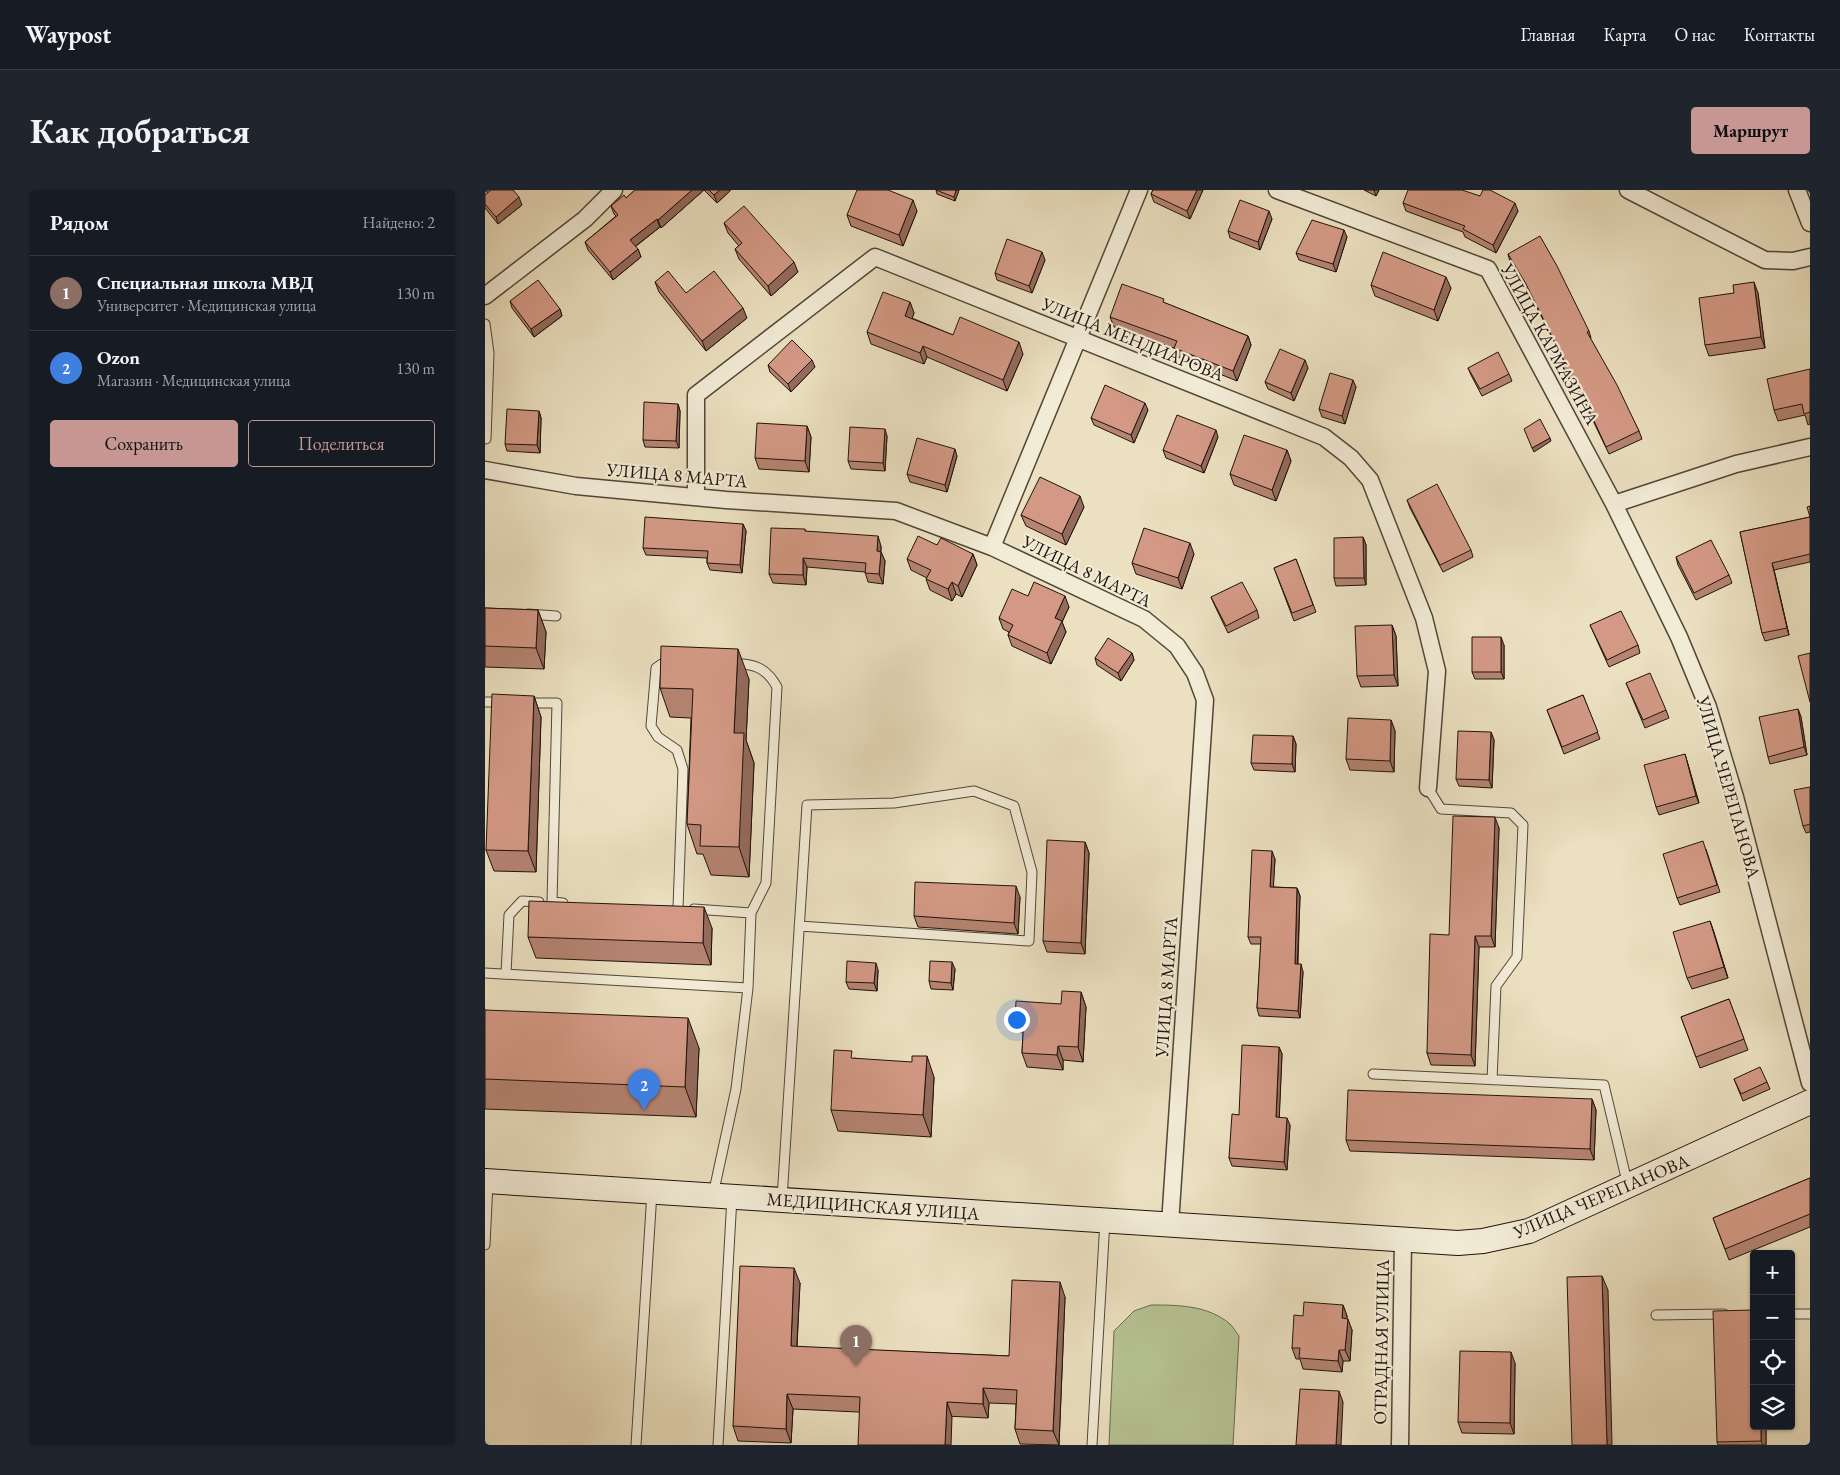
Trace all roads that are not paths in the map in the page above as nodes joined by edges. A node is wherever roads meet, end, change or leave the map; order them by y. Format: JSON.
{"nodes":[{"id":1,"x":615,"y":190,"type":"edge"},
{"id":2,"x":1139,"y":190,"type":"edge"},
{"id":3,"x":1277,"y":190,"type":"edge"},
{"id":4,"x":1628,"y":190,"type":"edge"},
{"id":5,"x":1797,"y":190,"type":"edge"},
{"id":6,"x":1810,"y":223,"type":"edge"},
{"id":7,"x":1810,"y":256,"type":"edge"},
{"id":8,"x":485,"y":296,"type":"edge"},
{"id":9,"x":485,"y":324,"type":"edge"},
{"id":10,"x":1078,"y":338,"type":"junction"},
{"id":11,"x":486,"y":439,"type":"dead end"},
{"id":12,"x":1810,"y":447,"type":"edge"},
{"id":13,"x":485,"y":470,"type":"edge"},
{"id":14,"x":696,"y":497,"type":"junction"},
{"id":15,"x":1614,"y":504,"type":"junction"},
{"id":16,"x":992,"y":547,"type":"junction"},
{"id":17,"x":520,"y":614,"type":"edge"},
{"id":18,"x":555,"y":616,"type":"dead end"},
{"id":19,"x":677,"y":660,"type":"edge"},
{"id":20,"x":722,"y":662,"type":"edge"},
{"id":21,"x":485,"y":702,"type":"edge"},
{"id":22,"x":1428,"y":788,"type":"joint"},
{"id":23,"x":552,"y":902,"type":"junction"},
{"id":24,"x":571,"y":903,"type":"edge"},
{"id":25,"x":669,"y":907,"type":"edge"},
{"id":26,"x":678,"y":908,"type":"junction"},
{"id":27,"x":751,"y":913,"type":"junction"},
{"id":28,"x":799,"y":926,"type":"junction"},
{"id":29,"x":485,"y":973,"type":"edge"},
{"id":30,"x":506,"y":973,"type":"junction"},
{"id":31,"x":748,"y":988,"type":"junction"},
{"id":32,"x":1373,"y":1074,"type":"dead end"},
{"id":33,"x":1492,"y":1080,"type":"junction"},
{"id":34,"x":1810,"y":1083,"type":"edge"},
{"id":35,"x":1810,"y":1102,"type":"edge"},
{"id":36,"x":487,"y":1181,"type":"edge"},
{"id":37,"x":1628,"y":1186,"type":"junction"},
{"id":38,"x":652,"y":1192,"type":"junction"},
{"id":39,"x":722,"y":1196,"type":"junction"},
{"id":40,"x":782,"y":1200,"type":"junction"},
{"id":41,"x":1105,"y":1220,"type":"junction"},
{"id":42,"x":1170,"y":1224,"type":"junction"},
{"id":43,"x":1260,"y":1230,"type":"joint"},
{"id":44,"x":1403,"y":1239,"type":"junction"},
{"id":45,"x":485,"y":1246,"type":"edge"},
{"id":46,"x":1734,"y":1314,"type":"edge"},
{"id":47,"x":1795,"y":1314,"type":"edge"},
{"id":48,"x":1810,"y":1314,"type":"edge"},
{"id":49,"x":1656,"y":1315,"type":"dead end"},
{"id":50,"x":636,"y":1445,"type":"edge"},
{"id":51,"x":718,"y":1445,"type":"edge"},
{"id":52,"x":1093,"y":1445,"type":"edge"},
{"id":53,"x":1400,"y":1445,"type":"edge"}],
"edges":[{"from":1,"to":8,"type":"street"},
{"from":2,"to":10,"type":"street"},
{"from":3,"to":15,"type":"street","name":"УЛИЦА КАРМАЗИНА"},
{"from":4,"to":7,"type":"street"},
{"from":5,"to":6,"type":"street"},
{"from":9,"to":11,"type":"lane"},
{"from":10,"to":14,"type":"street","name":"УЛИЦА МЕНДИАРОВА"},
{"from":10,"to":16,"type":"street"},
{"from":10,"to":22,"type":"street","name":"УЛИЦА МЕНДИАРОВА"},
{"from":12,"to":15,"type":"street"},
{"from":13,"to":14,"type":"street","name":"УЛИЦА 8 МАРТА"},
{"from":14,"to":16,"type":"street","name":"УЛИЦА 8 МАРТА"},
{"from":15,"to":34,"type":"street","name":"УЛИЦА ЧЕРЕПАНОВА"},
{"from":16,"to":42,"type":"street","name":"УЛИЦА 8 МАРТА"},
{"from":17,"to":18,"type":"lane"},
{"from":19,"to":26,"type":"lane"},
{"from":20,"to":27,"type":"lane"},
{"from":21,"to":23,"type":"lane"},
{"from":22,"to":33,"type":"lane"},
{"from":23,"to":24,"type":"lane"},
{"from":23,"to":30,"type":"lane"},
{"from":25,"to":26,"type":"lane"},
{"from":26,"to":27,"type":"lane"},
{"from":27,"to":31,"type":"lane"},
{"from":28,"to":28,"type":"lane"},
{"from":28,"to":40,"type":"lane"},
{"from":29,"to":30,"type":"lane"},
{"from":30,"to":31,"type":"lane"},
{"from":31,"to":39,"type":"lane"},
{"from":32,"to":33,"type":"lane"},
{"from":33,"to":37,"type":"lane"},
{"from":35,"to":37,"type":"main road","name":"УЛИЦА ЧЕРЕПАНОВА"},
{"from":36,"to":38,"type":"main road","name":"МЕДИЦИНСКАЯ УЛИЦА"},
{"from":36,"to":45,"type":"lane"},
{"from":37,"to":44,"type":"main road","name":"УЛИЦА ЧЕРЕПАНОВА"},
{"from":38,"to":39,"type":"main road","name":"МЕДИЦИНСКАЯ УЛИЦА"},
{"from":38,"to":50,"type":"lane"},
{"from":39,"to":40,"type":"main road","name":"МЕДИЦИНСКАЯ УЛИЦА"},
{"from":39,"to":51,"type":"lane"},
{"from":40,"to":41,"type":"main road","name":"МЕДИЦИНСКАЯ УЛИЦА"},
{"from":41,"to":42,"type":"main road","name":"МЕДИЦИНСКАЯ УЛИЦА"},
{"from":41,"to":52,"type":"lane"},
{"from":42,"to":43,"type":"main road","name":"МЕДИЦИНСКАЯ УЛИЦА"},
{"from":43,"to":44,"type":"main road","name":"УЛИЦА ЧЕРЕПАНОВА"},
{"from":44,"to":53,"type":"street","name":"ОТРАДНАЯ УЛИЦА"},
{"from":46,"to":49,"type":"lane"},
{"from":47,"to":48,"type":"lane"}]}
